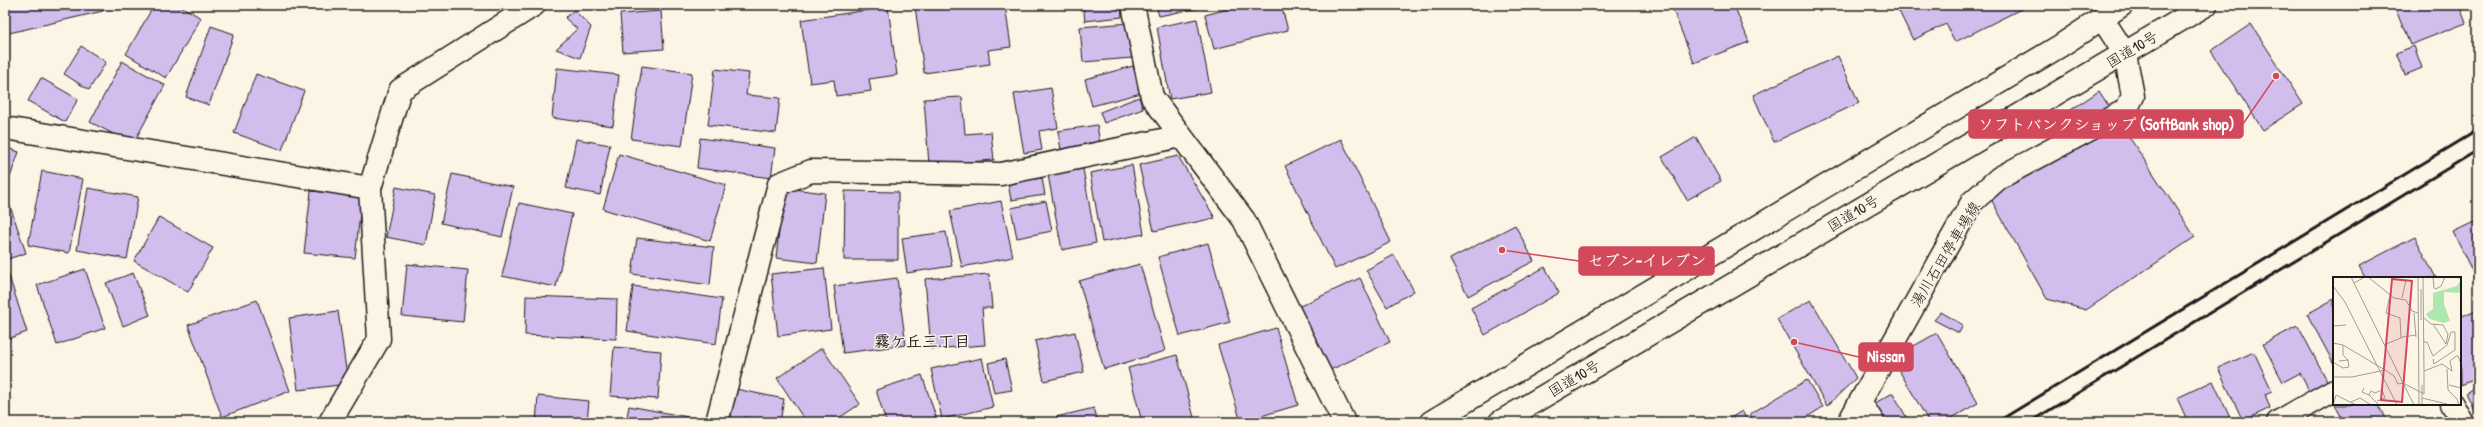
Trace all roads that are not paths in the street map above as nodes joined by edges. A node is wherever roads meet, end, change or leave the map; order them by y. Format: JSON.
{"nodes":[{"id":1,"x":534,"y":5,"type":"edge"},
{"id":2,"x":1133,"y":5,"type":"edge"},
{"id":3,"x":2122,"y":5,"type":"edge"},
{"id":4,"x":2206,"y":5,"type":"edge"},
{"id":5,"x":2103,"y":12,"type":"edge"},
{"id":6,"x":2125,"y":54,"type":"junction"},
{"id":7,"x":5,"y":128,"type":"edge"},
{"id":8,"x":1181,"y":136,"type":"junction"},
{"id":9,"x":370,"y":188,"type":"junction"},
{"id":10,"x":2333,"y":391,"type":"edge"},
{"id":11,"x":1860,"y":402,"type":"junction"},
{"id":12,"x":2453,"y":405,"type":"edge"},
{"id":13,"x":330,"y":422,"type":"edge"},
{"id":14,"x":717,"y":422,"type":"edge"},
{"id":15,"x":1344,"y":422,"type":"edge"},
{"id":16,"x":1431,"y":422,"type":"edge"},
{"id":17,"x":1500,"y":422,"type":"edge"},
{"id":18,"x":1849,"y":422,"type":"edge"},
{"id":19,"x":1873,"y":422,"type":"edge"},
{"id":20,"x":2278,"y":422,"type":"edge"},
{"id":21,"x":2462,"y":422,"type":"edge"}],
"edges":[{"from":1,"to":9,"type":"main road"},
{"from":2,"to":8,"type":"main road"},
{"from":3,"to":5,"type":"main road"},
{"from":4,"to":6,"type":"main road","name":"国道10号"},
{"from":5,"to":6,"type":"main road","name":"湯川石田停車場線"},
{"from":5,"to":16,"type":"main road"},
{"from":6,"to":11,"type":"main road","name":"湯川石田停車場線"},
{"from":6,"to":17,"type":"main road","name":"国道10号"},
{"from":7,"to":9,"type":"main road"},
{"from":8,"to":14,"type":"main road"},
{"from":8,"to":15,"type":"main road"},
{"from":9,"to":13,"type":"main road"},
{"from":10,"to":20,"type":"main road"},
{"from":11,"to":18,"type":"main road","name":"湯川石田停車場線"},
{"from":11,"to":19,"type":"main road"},
{"from":12,"to":21,"type":"main road"}]}
